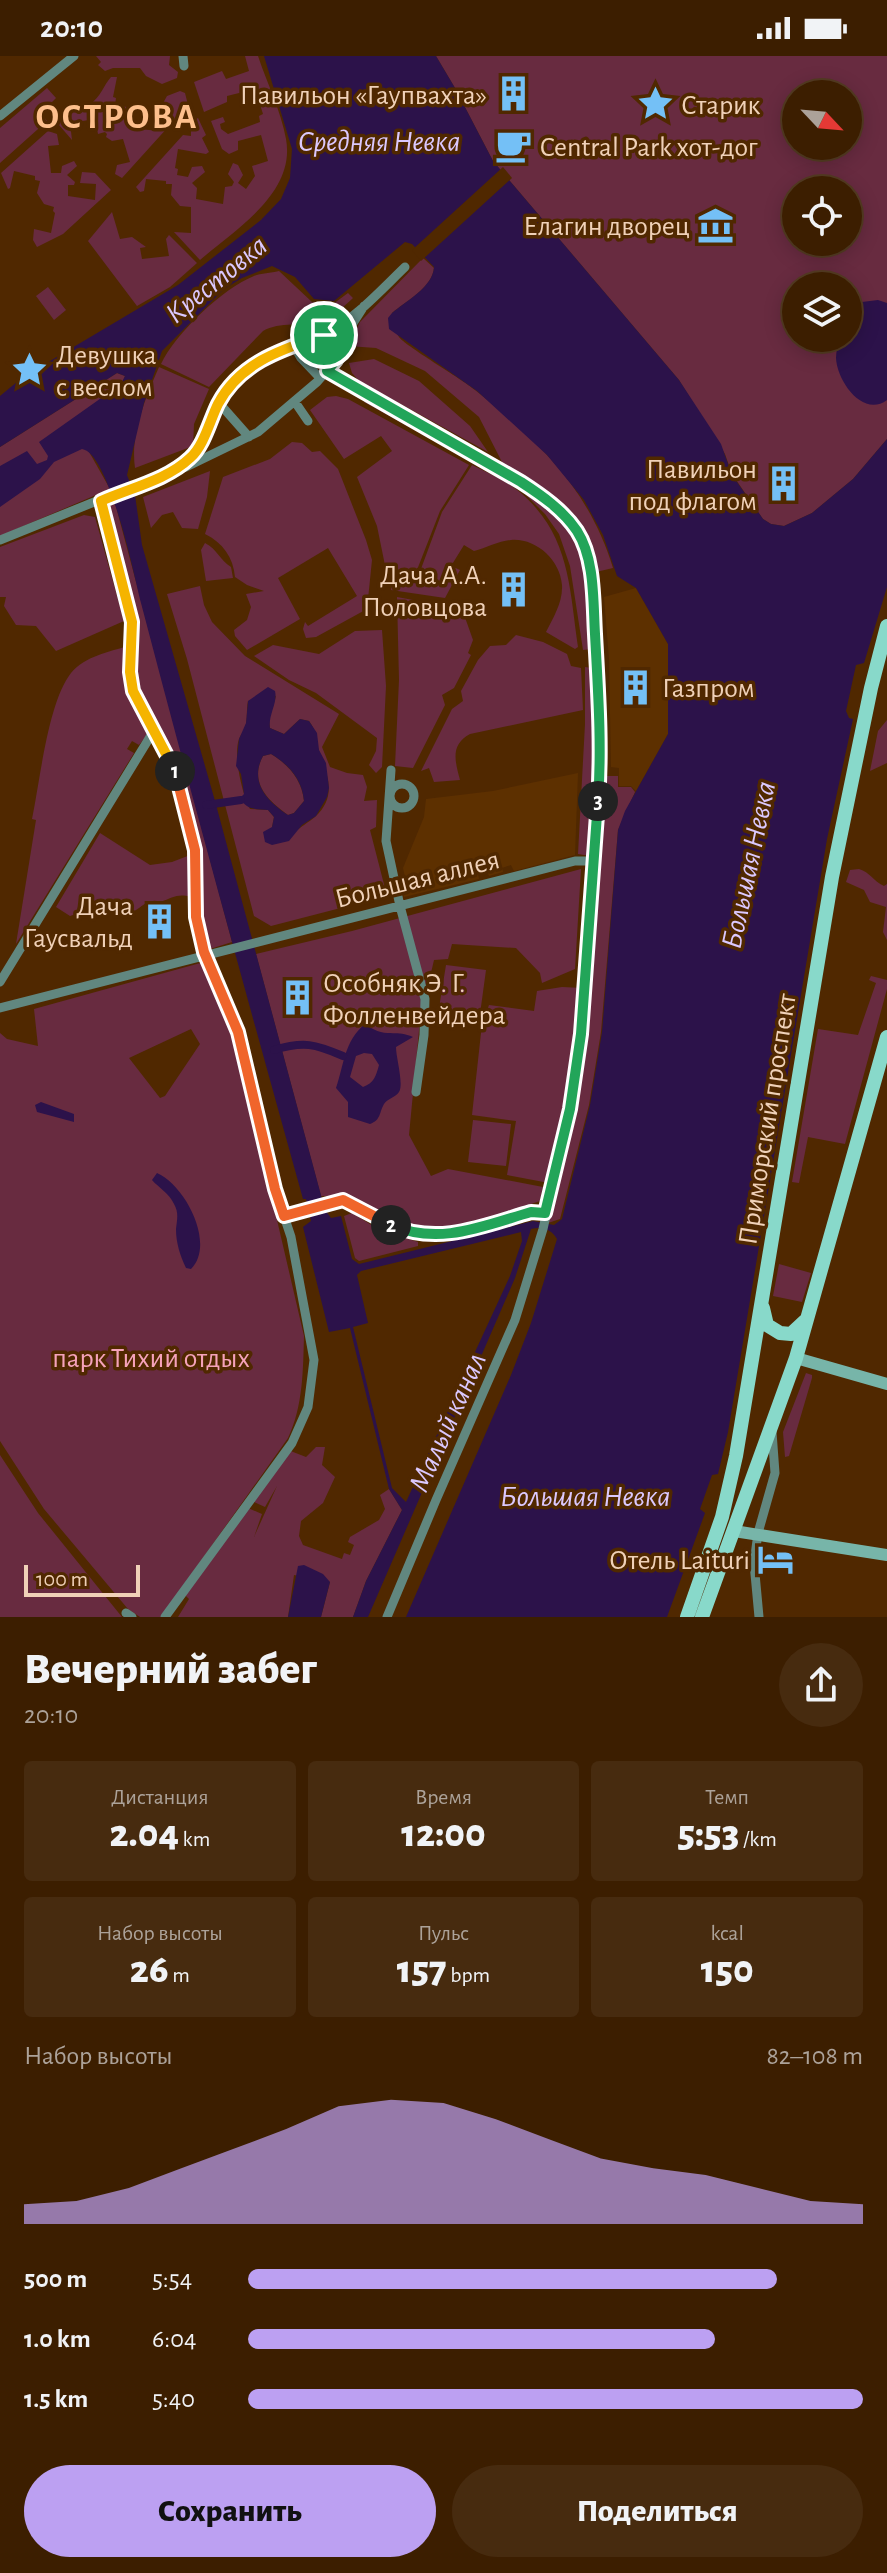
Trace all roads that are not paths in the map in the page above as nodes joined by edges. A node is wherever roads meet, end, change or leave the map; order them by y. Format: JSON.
{"nodes":[{"id":1,"x":74,"y":56,"type":"edge"},
{"id":2,"x":0,"y":116,"type":"edge"},
{"id":3,"x":405,"y":267,"type":"dead end"},
{"id":4,"x":364,"y":306,"type":"junction"},
{"id":5,"x":324,"y":335,"type":"junction"},
{"id":6,"x":299,"y":344,"type":"junction"},
{"id":7,"x":340,"y":348,"type":"junction"},
{"id":8,"x":324,"y":374,"type":"junction"},
{"id":9,"x":295,"y":402,"type":"junction"},
{"id":10,"x":219,"y":403,"type":"junction"},
{"id":11,"x":308,"y":421,"type":"dead end"},
{"id":12,"x":249,"y":437,"type":"junction"},
{"id":13,"x":201,"y":441,"type":"junction"},
{"id":14,"x":211,"y":457,"type":"junction"},
{"id":15,"x":176,"y":469,"type":"junction"},
{"id":16,"x":101,"y":501,"type":"junction"},
{"id":17,"x":0,"y":540,"type":"edge"},
{"id":18,"x":887,"y":626,"type":"edge"},
{"id":19,"x":153,"y":732,"type":"junction"},
{"id":20,"x":391,"y":770,"type":"dead end"},
{"id":21,"x":593,"y":861,"type":"junction"},
{"id":22,"x":400,"y":906,"type":"junction"},
{"id":23,"x":204,"y":955,"type":"junction"},
{"id":24,"x":0,"y":982,"type":"edge"},
{"id":25,"x":0,"y":1008,"type":"edge"},
{"id":26,"x":887,"y":1037,"type":"edge"},
{"id":27,"x":416,"y":1092,"type":"dead end"},
{"id":28,"x":284,"y":1216,"type":"junction"},
{"id":29,"x":544,"y":1222,"type":"junction"},
{"id":30,"x":762,"y":1304,"type":"junction"},
{"id":31,"x":811,"y":1309,"type":"junction"},
{"id":32,"x":796,"y":1358,"type":"junction"},
{"id":33,"x":887,"y":1384,"type":"edge"},
{"id":34,"x":772,"y":1428,"type":"junction"},
{"id":35,"x":734,"y":1531,"type":"junction"},
{"id":36,"x":758,"y":1533,"type":"junction"},
{"id":37,"x":887,"y":1555,"type":"edge"},
{"id":38,"x":165,"y":1617,"type":"edge"},
{"id":39,"x":387,"y":1617,"type":"edge"},
{"id":40,"x":687,"y":1617,"type":"edge"},
{"id":41,"x":702,"y":1617,"type":"edge"},
{"id":42,"x":759,"y":1617,"type":"edge"}],
"edges":[{"from":1,"to":2,"type":"street"},
{"from":3,"to":4,"type":"street"},
{"from":4,"to":5,"type":"street"},
{"from":4,"to":7,"type":"street"},
{"from":5,"to":6,"type":"street"},
{"from":5,"to":7,"type":"street"},
{"from":6,"to":8,"type":"street"},
{"from":6,"to":10,"type":"street"},
{"from":7,"to":8,"type":"street"},
{"from":8,"to":9,"type":"street"},
{"from":8,"to":21,"type":"street"},
{"from":9,"to":11,"type":"street"},
{"from":9,"to":12,"type":"street"},
{"from":10,"to":12,"type":"street"},
{"from":10,"to":13,"type":"street"},
{"from":12,"to":14,"type":"street"},
{"from":13,"to":14,"type":"street"},
{"from":13,"to":15,"type":"street"},
{"from":14,"to":15,"type":"street"},
{"from":15,"to":16,"type":"street"},
{"from":16,"to":17,"type":"street"},
{"from":16,"to":19,"type":"street"},
{"from":18,"to":30,"type":"main road","name":"Приморский проспект"},
{"from":19,"to":23,"type":"street"},
{"from":19,"to":24,"type":"street"},
{"from":20,"to":22,"type":"street"},
{"from":21,"to":22,"type":"street","name":"Большая аллея"},
{"from":21,"to":29,"type":"street"},
{"from":22,"to":23,"type":"street","name":"Большая аллея"},
{"from":22,"to":27,"type":"street"},
{"from":23,"to":25,"type":"street"},
{"from":23,"to":28,"type":"street"},
{"from":26,"to":31,"type":"main road"},
{"from":28,"to":29,"type":"street"},
{"from":28,"to":38,"type":"street"},
{"from":29,"to":39,"type":"street"},
{"from":30,"to":31,"type":"main road"},
{"from":30,"to":40,"type":"main road","name":"Приморский проспект"},
{"from":31,"to":32,"type":"main road"},
{"from":32,"to":33,"type":"street"},
{"from":32,"to":34,"type":"main road"},
{"from":34,"to":35,"type":"main road"},
{"from":34,"to":36,"type":"street"},
{"from":35,"to":36,"type":"street"},
{"from":35,"to":41,"type":"main road"},
{"from":36,"to":37,"type":"street"},
{"from":36,"to":42,"type":"street"}]}
